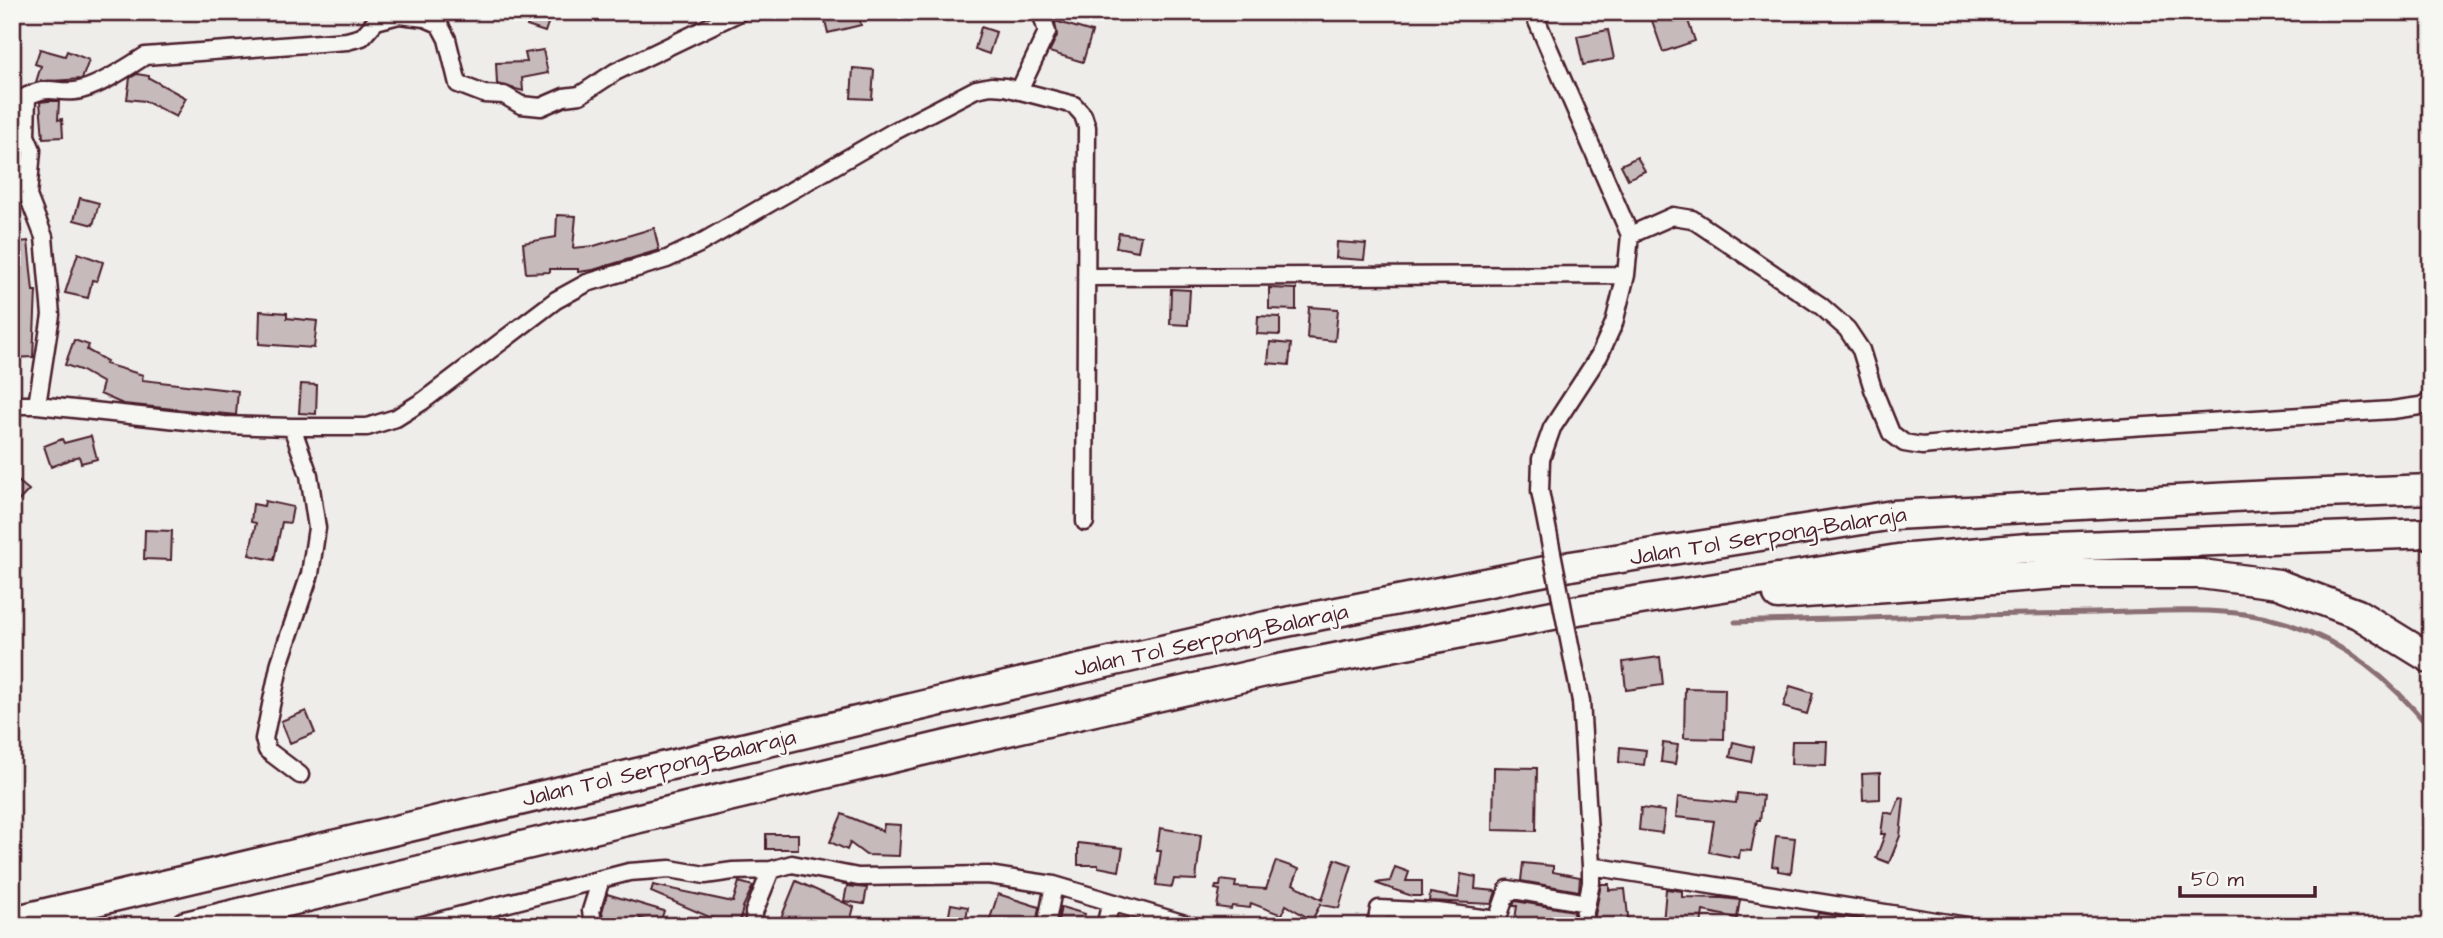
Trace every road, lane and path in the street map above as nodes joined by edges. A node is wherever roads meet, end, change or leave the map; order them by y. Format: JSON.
{"nodes":[{"id":1,"x":740,"y":12,"type":"edge"},
{"id":2,"x":1041,"y":12,"type":"edge"},
{"id":3,"x":1533,"y":12,"type":"edge"},
{"id":4,"x":1019,"y":91,"type":"junction"},
{"id":5,"x":1630,"y":235,"type":"junction"},
{"id":6,"x":1626,"y":275,"type":"junction"},
{"id":7,"x":1086,"y":277,"type":"junction"},
{"id":8,"x":2431,"y":401,"type":"edge"},
{"id":9,"x":12,"y":405,"type":"edge"},
{"id":10,"x":37,"y":405,"type":"junction"},
{"id":11,"x":292,"y":427,"type":"junction"},
{"id":12,"x":2431,"y":477,"type":"edge"},
{"id":13,"x":2431,"y":489,"type":"edge"},
{"id":14,"x":2271,"y":495,"type":"junction"},
{"id":15,"x":1085,"y":523,"type":"dead end"},
{"id":16,"x":2431,"y":533,"type":"edge"},
{"id":17,"x":1578,"y":610,"type":"junction"},
{"id":18,"x":2431,"y":659,"type":"edge"},
{"id":19,"x":300,"y":775,"type":"dead end"},
{"id":20,"x":1591,"y":866,"type":"junction"},
{"id":21,"x":771,"y":870,"type":"junction"},
{"id":22,"x":601,"y":879,"type":"junction"},
{"id":23,"x":1054,"y":885,"type":"junction"},
{"id":24,"x":1111,"y":902,"type":"junction"},
{"id":25,"x":1587,"y":903,"type":"junction"},
{"id":26,"x":12,"y":921,"type":"edge"},
{"id":27,"x":1935,"y":924,"type":"edge"},
{"id":28,"x":185,"y":926,"type":"edge"},
{"id":29,"x":419,"y":926,"type":"edge"},
{"id":30,"x":594,"y":926,"type":"edge"},
{"id":31,"x":758,"y":926,"type":"edge"},
{"id":32,"x":1046,"y":926,"type":"edge"},
{"id":33,"x":1105,"y":926,"type":"edge"},
{"id":34,"x":1192,"y":926,"type":"edge"},
{"id":35,"x":1376,"y":926,"type":"edge"},
{"id":36,"x":1582,"y":926,"type":"edge"},
{"id":37,"x":1967,"y":926,"type":"edge"}],
"edges":[{"from":1,"to":10,"type":"street"},
{"from":2,"to":4,"type":"street"},
{"from":3,"to":5,"type":"street"},
{"from":4,"to":7,"type":"street"},
{"from":4,"to":11,"type":"street"},
{"from":5,"to":6,"type":"street"},
{"from":5,"to":8,"type":"street"},
{"from":6,"to":7,"type":"street"},
{"from":6,"to":20,"type":"street","bridge":true},
{"from":7,"to":15,"type":"street"},
{"from":9,"to":10,"type":"street"},
{"from":10,"to":11,"type":"street"},
{"from":11,"to":19,"type":"street"},
{"from":12,"to":14,"type":"highway"},
{"from":13,"to":14,"type":"highway","name":"Jalan Tol Serpong–Balaraja"},
{"from":14,"to":26,"type":"highway","name":"Jalan Tol Serpong–Balaraja"},
{"from":16,"to":17,"type":"highway","name":"Jalan Tol Serpong–Balaraja"},
{"from":17,"to":18,"type":"highway"},
{"from":17,"to":28,"type":"highway","name":"Jalan Tol Serpong–Balaraja"},
{"from":20,"to":25,"type":"street"},
{"from":20,"to":27,"type":"street"},
{"from":21,"to":22,"type":"street"},
{"from":21,"to":23,"type":"street"},
{"from":21,"to":31,"type":"street"},
{"from":22,"to":29,"type":"street"},
{"from":22,"to":30,"type":"street"},
{"from":23,"to":24,"type":"street"},
{"from":23,"to":32,"type":"street"},
{"from":24,"to":33,"type":"street"},
{"from":24,"to":34,"type":"street"},
{"from":25,"to":35,"type":"street"},
{"from":25,"to":36,"type":"street"},
{"from":27,"to":37,"type":"street"}]}
